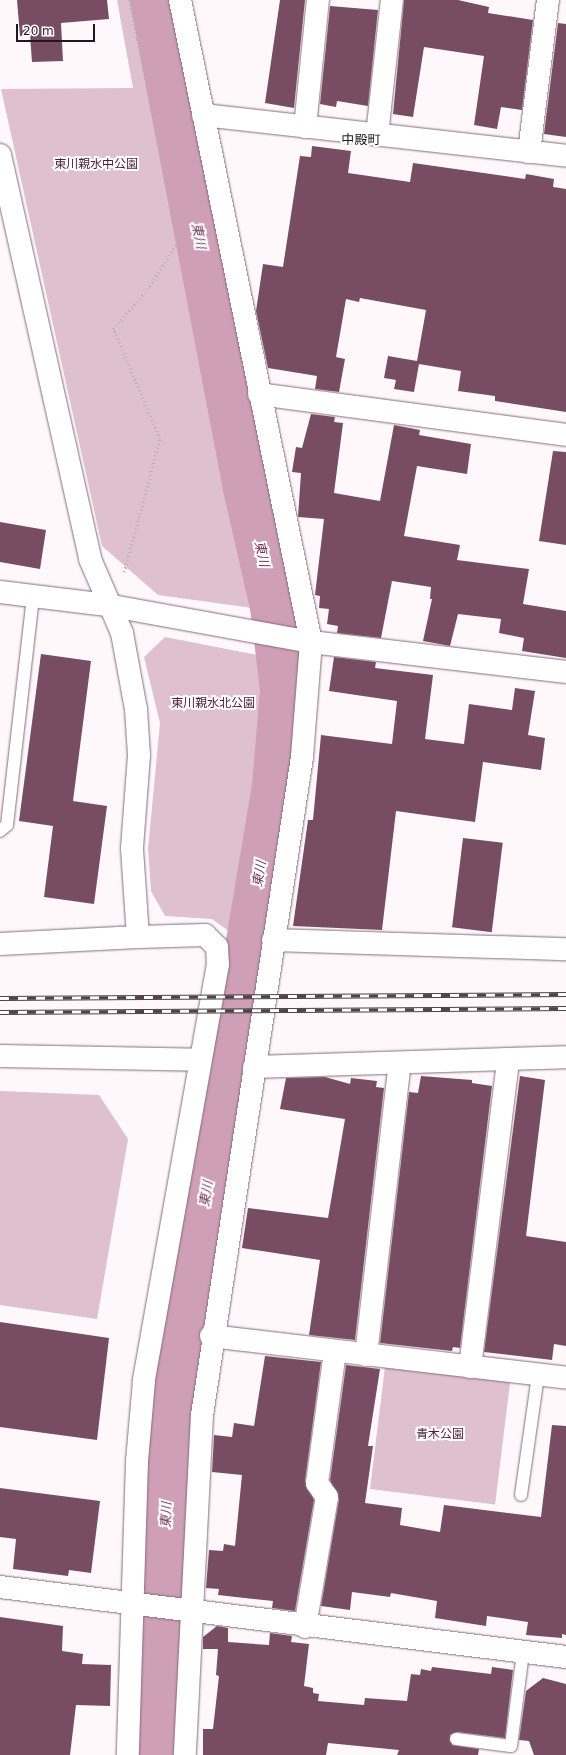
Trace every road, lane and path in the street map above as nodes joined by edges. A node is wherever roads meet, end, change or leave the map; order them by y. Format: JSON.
{"nodes":[{"id":1,"x":129,"y":0,"type":"edge"},
{"id":2,"x":180,"y":0,"type":"edge"},
{"id":3,"x":318,"y":0,"type":"edge"},
{"id":4,"x":392,"y":0,"type":"edge"},
{"id":5,"x":548,"y":0,"type":"edge"},
{"id":6,"x":203,"y":115,"type":"junction"},
{"id":7,"x":305,"y":127,"type":"junction"},
{"id":8,"x":377,"y":135,"type":"junction"},
{"id":9,"x":529,"y":152,"type":"junction"},
{"id":10,"x":0,"y":155,"type":"edge"},
{"id":11,"x":566,"y":156,"type":"edge"},
{"id":12,"x":7,"y":217,"type":"edge"},
{"id":13,"x":259,"y":394,"type":"junction"},
{"id":14,"x":566,"y":435,"type":"edge"},
{"id":15,"x":124,"y":572,"type":"dead end"},
{"id":16,"x":0,"y":592,"type":"edge"},
{"id":17,"x":33,"y":596,"type":"junction"},
{"id":18,"x":108,"y":605,"type":"junction"},
{"id":19,"x":303,"y":641,"type":"junction"},
{"id":20,"x":566,"y":672,"type":"edge"},
{"id":21,"x":0,"y":831,"type":"edge"},
{"id":22,"x":138,"y":937,"type":"junction"},
{"id":23,"x":273,"y":940,"type":"junction"},
{"id":24,"x":0,"y":944,"type":"edge"},
{"id":25,"x":566,"y":949,"type":"edge"},
{"id":26,"x":0,"y":1056,"type":"edge"},
{"id":27,"x":566,"y":1057,"type":"edge"},
{"id":28,"x":200,"y":1060,"type":"junction"},
{"id":29,"x":508,"y":1061,"type":"junction"},
{"id":30,"x":400,"y":1063,"type":"junction"},
{"id":31,"x":254,"y":1067,"type":"junction"},
{"id":32,"x":211,"y":1336,"type":"junction"},
{"id":33,"x":335,"y":1351,"type":"junction"},
{"id":34,"x":366,"y":1354,"type":"junction"},
{"id":35,"x":470,"y":1367,"type":"junction"},
{"id":36,"x":538,"y":1375,"type":"junction"},
{"id":37,"x":566,"y":1378,"type":"edge"},
{"id":38,"x":521,"y":1494,"type":"dead end"},
{"id":39,"x":0,"y":1587,"type":"edge"},
{"id":40,"x":136,"y":1604,"type":"junction"},
{"id":41,"x":185,"y":1611,"type":"junction"},
{"id":42,"x":306,"y":1627,"type":"junction"},
{"id":43,"x":523,"y":1652,"type":"junction"},
{"id":44,"x":566,"y":1657,"type":"edge"},
{"id":45,"x":456,"y":1739,"type":"dead end"},
{"id":46,"x":128,"y":1755,"type":"edge"},
{"id":47,"x":185,"y":1755,"type":"edge"}],
"edges":[{"from":1,"to":15,"type":"path"},
{"from":2,"to":6,"type":"street"},
{"from":3,"to":7,"type":"street"},
{"from":4,"to":8,"type":"street"},
{"from":5,"to":9,"type":"street"},
{"from":6,"to":7,"type":"street"},
{"from":6,"to":13,"type":"street"},
{"from":7,"to":8,"type":"street"},
{"from":8,"to":9,"type":"street"},
{"from":9,"to":11,"type":"street"},
{"from":10,"to":12,"type":"street"},
{"from":12,"to":18,"type":"street"},
{"from":13,"to":14,"type":"street"},
{"from":13,"to":19,"type":"street"},
{"from":16,"to":17,"type":"street"},
{"from":17,"to":18,"type":"street"},
{"from":17,"to":21,"type":"lane"},
{"from":18,"to":19,"type":"street"},
{"from":18,"to":22,"type":"street"},
{"from":19,"to":20,"type":"street"},
{"from":19,"to":23,"type":"street"},
{"from":22,"to":24,"type":"street"},
{"from":22,"to":28,"type":"street"},
{"from":23,"to":25,"type":"street"},
{"from":23,"to":31,"type":"street"},
{"from":26,"to":28,"type":"street"},
{"from":27,"to":29,"type":"street"},
{"from":28,"to":40,"type":"street"},
{"from":29,"to":30,"type":"street"},
{"from":29,"to":35,"type":"street"},
{"from":30,"to":31,"type":"street"},
{"from":30,"to":34,"type":"street"},
{"from":31,"to":32,"type":"street"},
{"from":32,"to":33,"type":"street"},
{"from":32,"to":41,"type":"street"},
{"from":33,"to":34,"type":"street"},
{"from":33,"to":42,"type":"street"},
{"from":34,"to":35,"type":"street"},
{"from":35,"to":36,"type":"street"},
{"from":36,"to":37,"type":"street"},
{"from":36,"to":38,"type":"lane"},
{"from":39,"to":40,"type":"street"},
{"from":40,"to":41,"type":"street"},
{"from":40,"to":46,"type":"street"},
{"from":41,"to":42,"type":"street"},
{"from":41,"to":47,"type":"street"},
{"from":42,"to":43,"type":"street"},
{"from":43,"to":44,"type":"street"},
{"from":43,"to":45,"type":"lane"}]}
